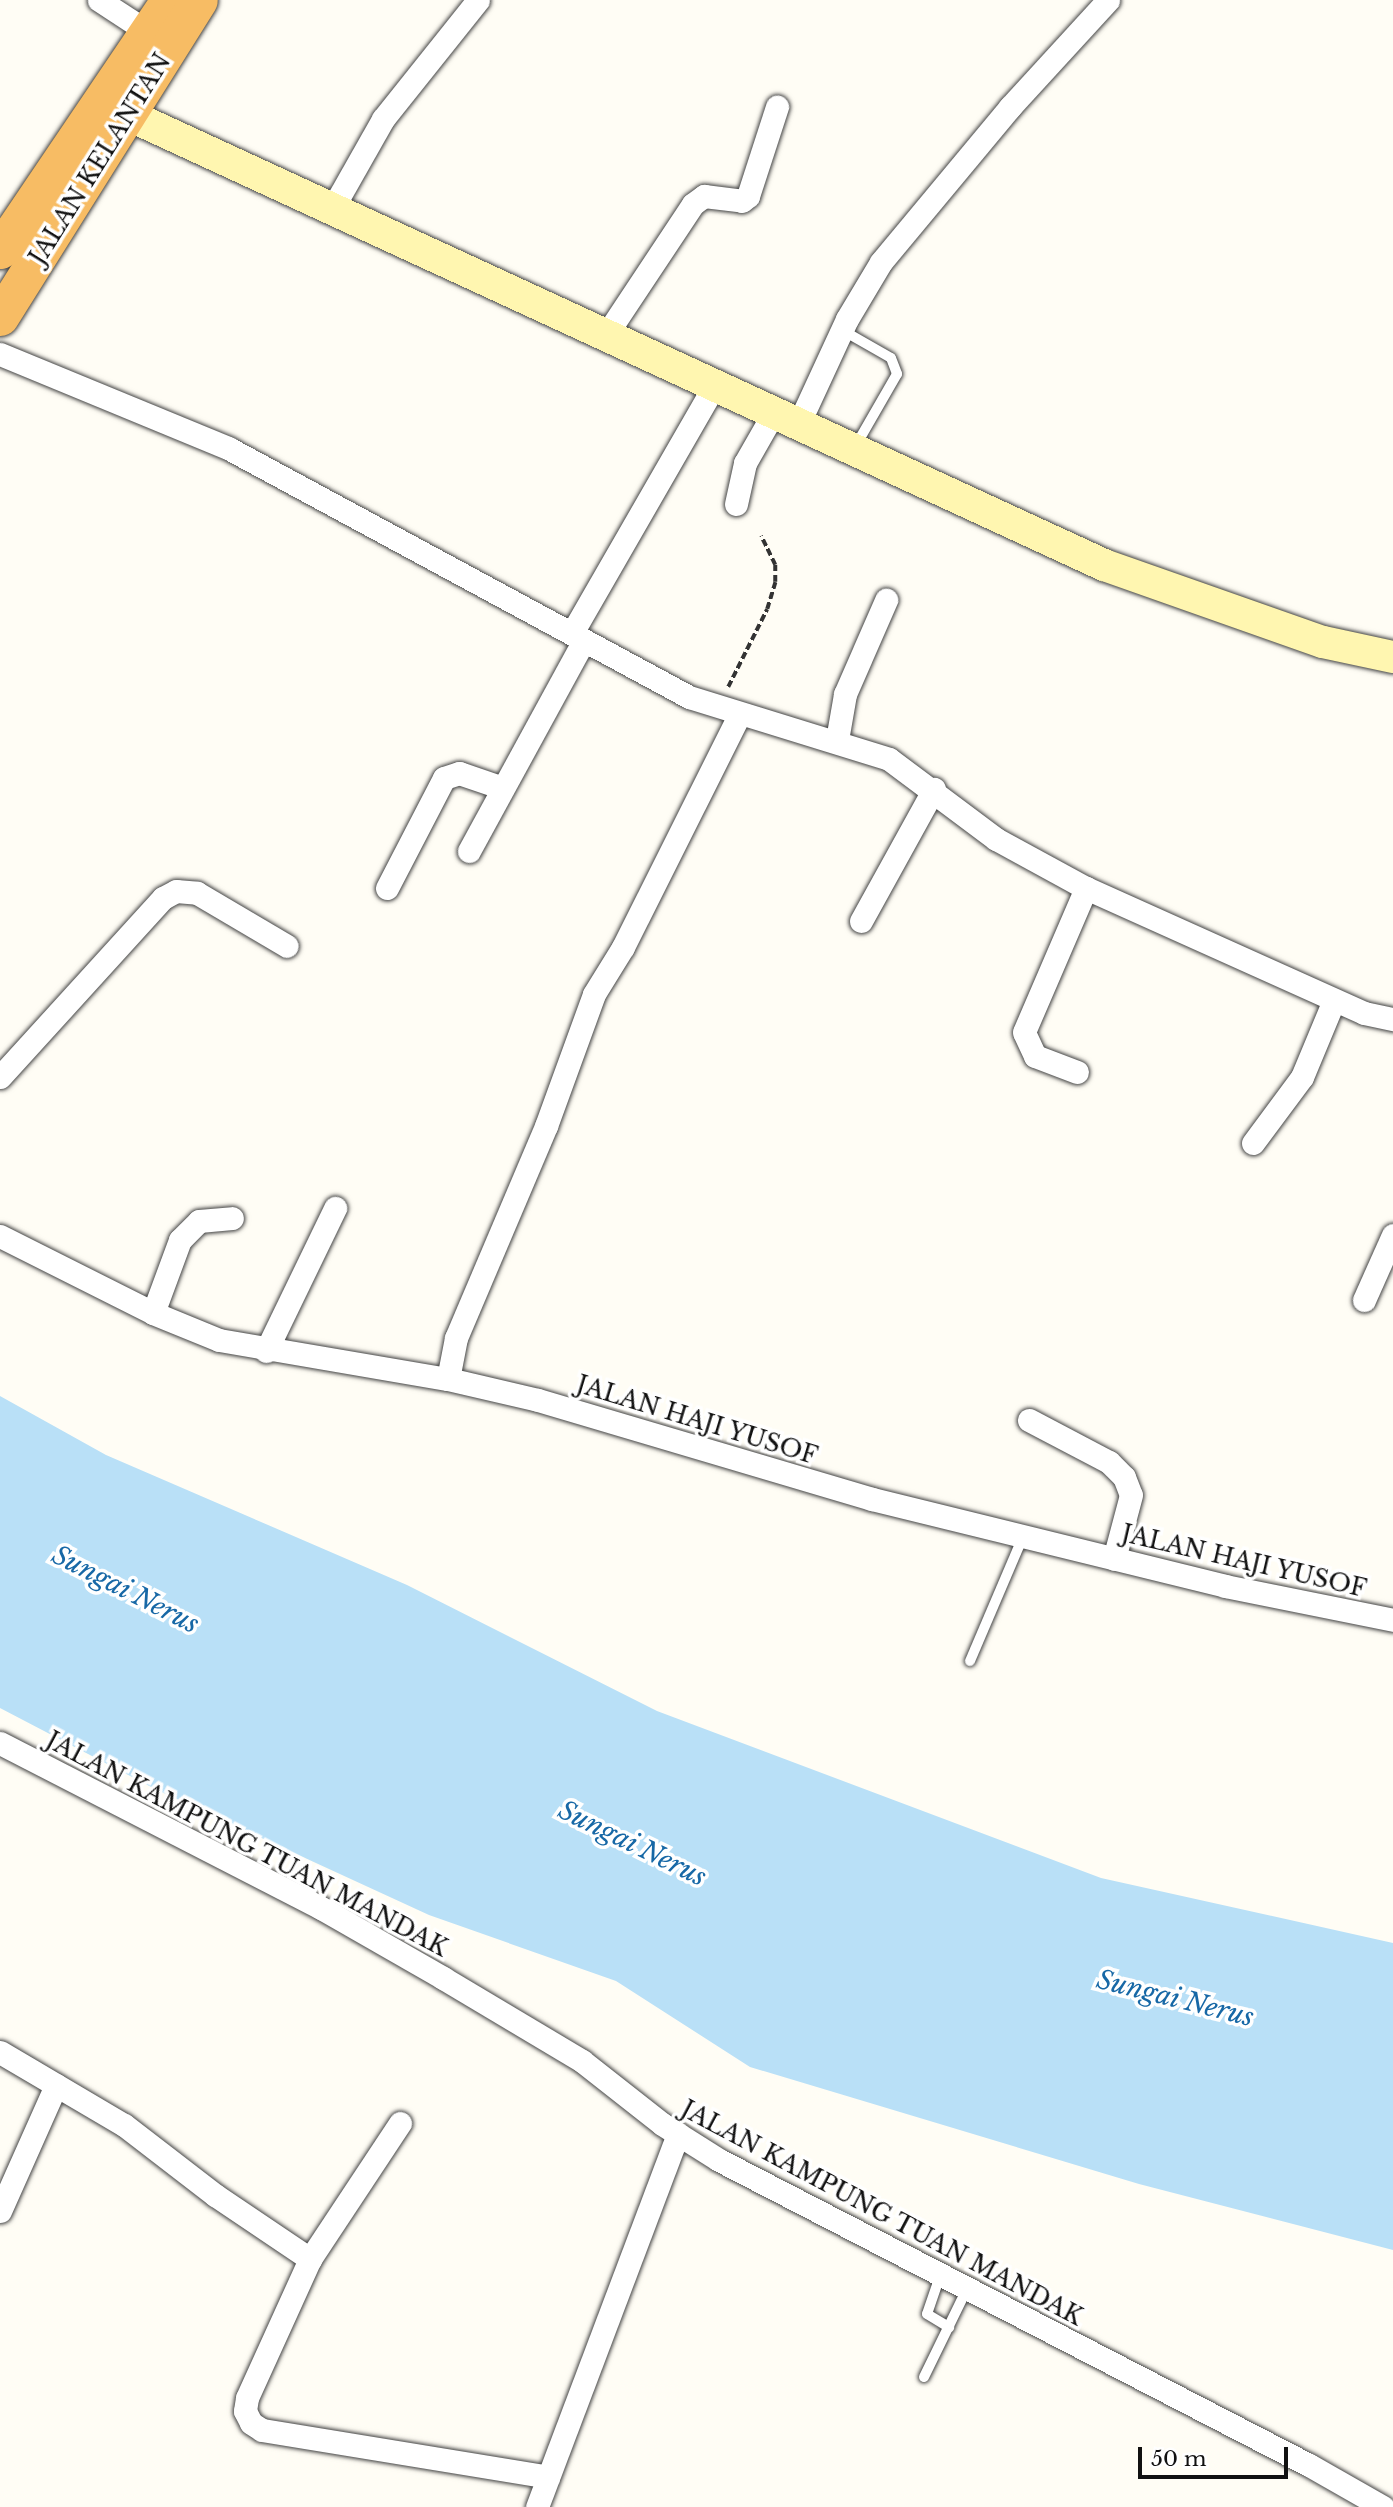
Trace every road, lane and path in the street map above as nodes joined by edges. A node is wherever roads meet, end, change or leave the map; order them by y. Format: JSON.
{"nodes":[{"id":1,"x":99,"y":0,"type":"edge"},
{"id":2,"x":169,"y":0,"type":"edge"},
{"id":3,"x":199,"y":0,"type":"edge"},
{"id":4,"x":478,"y":0,"type":"edge"},
{"id":5,"x":1108,"y":0,"type":"edge"},
{"id":6,"x":148,"y":32,"type":"junction"},
{"id":7,"x":777,"y":107,"type":"dead end"},
{"id":8,"x":114,"y":109,"type":"junction"},
{"id":9,"x":331,"y":211,"type":"junction"},
{"id":10,"x":0,"y":250,"type":"edge"},
{"id":11,"x":0,"y":317,"type":"edge"},
{"id":12,"x":842,"y":330,"type":"junction"},
{"id":13,"x":606,"y":335,"type":"junction"},
{"id":14,"x":0,"y":354,"type":"edge"},
{"id":15,"x":714,"y":386,"type":"junction"},
{"id":16,"x":785,"y":420,"type":"junction"},
{"id":17,"x":853,"y":451,"type":"junction"},
{"id":18,"x":736,"y":504,"type":"dead end"},
{"id":19,"x":761,"y":536,"type":"dead end"},
{"id":20,"x":886,"y":600,"type":"dead end"},
{"id":21,"x":578,"y":637,"type":"junction"},
{"id":22,"x":1393,"y":657,"type":"edge"},
{"id":23,"x":728,"y":712,"type":"junction"},
{"id":24,"x":837,"y":740,"type":"junction"},
{"id":25,"x":503,"y":789,"type":"junction"},
{"id":26,"x":934,"y":789,"type":"junction"},
{"id":27,"x":469,"y":851,"type":"dead end"},
{"id":28,"x":387,"y":888,"type":"dead end"},
{"id":29,"x":1086,"y":888,"type":"junction"},
{"id":30,"x":861,"y":921,"type":"dead end"},
{"id":31,"x":287,"y":946,"type":"dead end"},
{"id":32,"x":1334,"y":1000,"type":"junction"},
{"id":33,"x":1393,"y":1019,"type":"edge"},
{"id":34,"x":1077,"y":1072,"type":"dead end"},
{"id":35,"x":0,"y":1077,"type":"edge"},
{"id":36,"x":1253,"y":1143,"type":"dead end"},
{"id":37,"x":335,"y":1208,"type":"dead end"},
{"id":38,"x":232,"y":1218,"type":"dead end"},
{"id":39,"x":0,"y":1236,"type":"edge"},
{"id":40,"x":1393,"y":1236,"type":"edge"},
{"id":41,"x":1364,"y":1300,"type":"dead end"},
{"id":42,"x":153,"y":1313,"type":"junction"},
{"id":43,"x":266,"y":1351,"type":"junction"},
{"id":44,"x":448,"y":1379,"type":"junction"},
{"id":45,"x":1029,"y":1420,"type":"dead end"},
{"id":46,"x":1023,"y":1537,"type":"junction"},
{"id":47,"x":1114,"y":1559,"type":"junction"},
{"id":48,"x":1393,"y":1620,"type":"edge"},
{"id":49,"x":970,"y":1661,"type":"dead end"},
{"id":50,"x":0,"y":1743,"type":"edge"},
{"id":51,"x":0,"y":2052,"type":"edge"},
{"id":52,"x":56,"y":2085,"type":"junction"},
{"id":53,"x":400,"y":2123,"type":"dead end"},
{"id":54,"x":678,"y":2134,"type":"junction"},
{"id":55,"x":0,"y":2211,"type":"edge"},
{"id":56,"x":310,"y":2259,"type":"junction"},
{"id":57,"x":940,"y":2276,"type":"junction"},
{"id":58,"x":966,"y":2291,"type":"junction"},
{"id":59,"x":949,"y":2327,"type":"junction"},
{"id":60,"x":925,"y":2377,"type":"dead end"},
{"id":61,"x":548,"y":2477,"type":"junction"},
{"id":62,"x":537,"y":2507,"type":"edge"},
{"id":63,"x":1383,"y":2507,"type":"edge"}],
"edges":[{"from":1,"to":6,"type":"street"},
{"from":2,"to":6,"type":"highway","name":"JALAN KELANTAN"},
{"from":3,"to":8,"type":"highway","name":"JALAN KELANTAN"},
{"from":4,"to":9,"type":"street"},
{"from":5,"to":12,"type":"street"},
{"from":6,"to":8,"type":"highway","name":"JALAN KELANTAN"},
{"from":7,"to":13,"type":"street"},
{"from":8,"to":9,"type":"main road"},
{"from":8,"to":10,"type":"highway","name":"JALAN KELANTAN"},
{"from":8,"to":11,"type":"highway","name":"JALAN KELANTAN"},
{"from":9,"to":13,"type":"main road"},
{"from":12,"to":16,"type":"street"},
{"from":12,"to":17,"type":"lane"},
{"from":13,"to":15,"type":"main road"},
{"from":14,"to":21,"type":"street"},
{"from":15,"to":16,"type":"main road"},
{"from":15,"to":21,"type":"street"},
{"from":16,"to":17,"type":"main road"},
{"from":16,"to":18,"type":"street"},
{"from":17,"to":22,"type":"main road"},
{"from":19,"to":23,"type":"path"},
{"from":20,"to":24,"type":"street"},
{"from":21,"to":23,"type":"street"},
{"from":21,"to":25,"type":"street"},
{"from":23,"to":24,"type":"street"},
{"from":23,"to":44,"type":"street"},
{"from":24,"to":26,"type":"street"},
{"from":25,"to":27,"type":"street"},
{"from":25,"to":28,"type":"street"},
{"from":26,"to":29,"type":"street"},
{"from":26,"to":30,"type":"street"},
{"from":29,"to":32,"type":"street"},
{"from":29,"to":34,"type":"street"},
{"from":31,"to":35,"type":"street"},
{"from":32,"to":33,"type":"street"},
{"from":32,"to":36,"type":"street"},
{"from":37,"to":43,"type":"street"},
{"from":38,"to":42,"type":"street"},
{"from":39,"to":42,"type":"street","name":"JALAN HAJI YUSOF"},
{"from":40,"to":41,"type":"street"},
{"from":42,"to":43,"type":"street","name":"JALAN HAJI YUSOF"},
{"from":43,"to":44,"type":"street","name":"JALAN HAJI YUSOF"},
{"from":44,"to":46,"type":"street","name":"JALAN HAJI YUSOF"},
{"from":45,"to":47,"type":"street"},
{"from":46,"to":47,"type":"street","name":"JALAN HAJI YUSOF"},
{"from":46,"to":49,"type":"lane"},
{"from":47,"to":48,"type":"street","name":"JALAN HAJI YUSOF"},
{"from":50,"to":54,"type":"street","name":"JALAN KAMPUNG TUAN MANDAK"},
{"from":51,"to":52,"type":"street"},
{"from":52,"to":55,"type":"street"},
{"from":52,"to":56,"type":"street"},
{"from":53,"to":56,"type":"street"},
{"from":54,"to":57,"type":"street","name":"JALAN KAMPUNG TUAN MANDAK"},
{"from":54,"to":61,"type":"street"},
{"from":56,"to":61,"type":"street"},
{"from":57,"to":58,"type":"street","name":"JALAN KAMPUNG TUAN MANDAK"},
{"from":57,"to":59,"type":"lane"},
{"from":58,"to":59,"type":"lane"},
{"from":58,"to":63,"type":"street","name":"JALAN KAMPUNG TUAN MANDAK"},
{"from":59,"to":60,"type":"lane"},
{"from":61,"to":62,"type":"street"}]}
